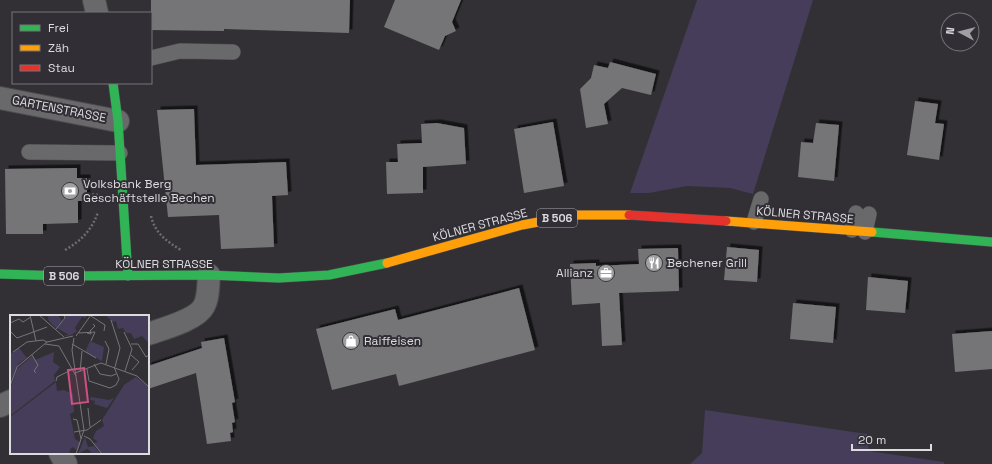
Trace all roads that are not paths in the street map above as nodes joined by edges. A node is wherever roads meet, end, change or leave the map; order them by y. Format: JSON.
{"nodes":[{"id":1,"x":94,"y":0,"type":"edge"},
{"id":2,"x":97,"y":12,"type":"edge"},
{"id":3,"x":232,"y":52,"type":"dead end"},
{"id":4,"x":152,"y":58,"type":"edge"},
{"id":5,"x":113,"y":84,"type":"edge"},
{"id":6,"x":0,"y":98,"type":"edge"},
{"id":7,"x":118,"y":121,"type":"junction"},
{"id":8,"x":29,"y":152,"type":"dead end"},
{"id":9,"x":120,"y":153,"type":"junction"},
{"id":10,"x":761,"y":199,"type":"dead end"},
{"id":11,"x":862,"y":213,"type":"dead end"},
{"id":12,"x":754,"y":222,"type":"junction"},
{"id":13,"x":858,"y":231,"type":"junction"},
{"id":14,"x":992,"y":242,"type":"edge"},
{"id":15,"x":0,"y":274,"type":"edge"},
{"id":16,"x":209,"y":275,"type":"junction"},
{"id":17,"x":128,"y":276,"type":"junction"},
{"id":18,"x":149,"y":334,"type":"edge"},
{"id":19,"x":10,"y":401,"type":"edge"},
{"id":20,"x":0,"y":406,"type":"edge"},
{"id":21,"x":61,"y":454,"type":"edge"},
{"id":22,"x":66,"y":464,"type":"edge"}],
"edges":[{"from":1,"to":2,"type":"street"},
{"from":3,"to":4,"type":"lane"},
{"from":5,"to":7,"type":"main road"},
{"from":6,"to":7,"type":"street","name":"GARTENSTRASSE"},
{"from":7,"to":9,"type":"main road"},
{"from":8,"to":9,"type":"lane"},
{"from":9,"to":17,"type":"main road"},
{"from":10,"to":12,"type":"lane"},
{"from":11,"to":13,"type":"lane"},
{"from":12,"to":13,"type":"main road","name":"KÖLNER STRASSE","number":"B 506"},
{"from":12,"to":16,"type":"main road","name":"KÖLNER STRASSE","number":"B 506"},
{"from":13,"to":14,"type":"main road","name":"KÖLNER STRASSE","number":"B 506"},
{"from":15,"to":17,"type":"main road","name":"KÖLNER STRASSE","number":"B 506"},
{"from":16,"to":17,"type":"main road","name":"KÖLNER STRASSE","number":"B 506"},
{"from":16,"to":18,"type":"street"},
{"from":19,"to":20,"type":"street"},
{"from":21,"to":22,"type":"street"}]}
